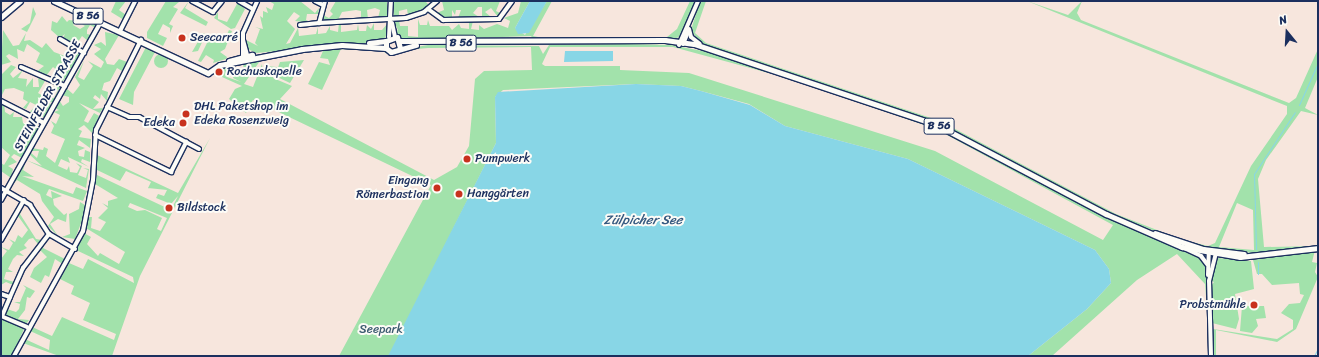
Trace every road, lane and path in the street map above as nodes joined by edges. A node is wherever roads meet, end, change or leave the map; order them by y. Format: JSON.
{"nodes":[{"id":1,"x":20,"y":1,"type":"edge"},
{"id":2,"x":54,"y":1,"type":"edge"},
{"id":3,"x":135,"y":1,"type":"edge"},
{"id":4,"x":192,"y":1,"type":"edge"},
{"id":5,"x":222,"y":1,"type":"edge"},
{"id":6,"x":239,"y":1,"type":"edge"},
{"id":7,"x":257,"y":1,"type":"edge"},
{"id":8,"x":315,"y":1,"type":"edge"},
{"id":9,"x":391,"y":1,"type":"edge"},
{"id":10,"x":437,"y":1,"type":"edge"},
{"id":11,"x":512,"y":1,"type":"edge"},
{"id":12,"x":698,"y":1,"type":"edge"},
{"id":13,"x":324,"y":3,"type":"edge"},
{"id":14,"x":253,"y":9,"type":"junction"},
{"id":15,"x":428,"y":9,"type":"junction"},
{"id":16,"x":692,"y":16,"type":"junction"},
{"id":17,"x":1,"y":17,"type":"edge"},
{"id":18,"x":391,"y":19,"type":"junction"},
{"id":19,"x":102,"y":22,"type":"junction"},
{"id":20,"x":319,"y":23,"type":"junction"},
{"id":21,"x":300,"y":25,"type":"dead end"},
{"id":22,"x":689,"y":29,"type":"junction"},
{"id":23,"x":120,"y":30,"type":"junction"},
{"id":24,"x":390,"y":38,"type":"junction"},
{"id":25,"x":60,"y":39,"type":"dead end"},
{"id":26,"x":142,"y":40,"type":"junction"},
{"id":27,"x":400,"y":41,"type":"junction"},
{"id":28,"x":429,"y":43,"type":"junction"},
{"id":29,"x":681,"y":44,"type":"junction"},
{"id":30,"x":350,"y":45,"type":"junction"},
{"id":31,"x":386,"y":48,"type":"junction"},
{"id":32,"x":400,"y":48,"type":"junction"},
{"id":33,"x":717,"y":51,"type":"junction"},
{"id":34,"x":84,"y":53,"type":"junction"},
{"id":35,"x":245,"y":58,"type":"junction"},
{"id":36,"x":741,"y":60,"type":"junction"},
{"id":37,"x":21,"y":67,"type":"dead end"},
{"id":38,"x":65,"y":86,"type":"junction"},
{"id":39,"x":1,"y":101,"type":"edge"},
{"id":40,"x":107,"y":107,"type":"junction"},
{"id":41,"x":44,"y":123,"type":"junction"},
{"id":42,"x":95,"y":135,"type":"junction"},
{"id":43,"x":186,"y":142,"type":"junction"},
{"id":44,"x":199,"y":149,"type":"dead end"},
{"id":45,"x":1,"y":188,"type":"edge"},
{"id":46,"x":6,"y":191,"type":"junction"},
{"id":47,"x":1,"y":200,"type":"edge"},
{"id":48,"x":24,"y":200,"type":"junction"},
{"id":49,"x":1125,"y":223,"type":"junction"},
{"id":50,"x":49,"y":234,"type":"junction"},
{"id":51,"x":1,"y":240,"type":"edge"},
{"id":52,"x":1182,"y":247,"type":"junction"},
{"id":53,"x":1318,"y":248,"type":"edge"},
{"id":54,"x":75,"y":249,"type":"junction"},
{"id":55,"x":1208,"y":252,"type":"junction"},
{"id":56,"x":1215,"y":253,"type":"junction"},
{"id":57,"x":1207,"y":264,"type":"junction"},
{"id":58,"x":1209,"y":281,"type":"junction"},
{"id":59,"x":1,"y":294,"type":"edge"},
{"id":60,"x":10,"y":298,"type":"junction"},
{"id":61,"x":2,"y":316,"type":"edge"},
{"id":62,"x":28,"y":327,"type":"junction"},
{"id":63,"x":14,"y":356,"type":"edge"},
{"id":64,"x":1210,"y":356,"type":"edge"}],
"edges":[{"from":1,"to":17,"type":"main road"},
{"from":2,"to":19,"type":"main road","number":"B 56"},
{"from":3,"to":23,"type":"street"},
{"from":4,"to":5,"type":"street"},
{"from":6,"to":14,"type":"street"},
{"from":7,"to":14,"type":"street"},
{"from":8,"to":13,"type":"street"},
{"from":9,"to":18,"type":"street"},
{"from":10,"to":15,"type":"street"},
{"from":11,"to":15,"type":"street"},
{"from":12,"to":16,"type":"street"},
{"from":13,"to":20,"type":"street"},
{"from":14,"to":35,"type":"street"},
{"from":15,"to":18,"type":"street"},
{"from":16,"to":22,"type":"street"},
{"from":16,"to":29,"type":"street"},
{"from":18,"to":20,"type":"street"},
{"from":18,"to":24,"type":"street"},
{"from":19,"to":23,"type":"main road","number":"B 56"},
{"from":19,"to":34,"type":"street","name":"STEINFELDER STRASSE"},
{"from":20,"to":21,"type":"street"},
{"from":22,"to":29,"type":"street"},
{"from":22,"to":33,"type":"street","number":"B 56"},
{"from":23,"to":26,"type":"main road","number":"B 56"},
{"from":24,"to":27,"type":"main road"},
{"from":24,"to":30,"type":"main road","number":"B 56"},
{"from":24,"to":31,"type":"main road"},
{"from":25,"to":34,"type":"street"},
{"from":26,"to":35,"type":"main road","number":"B 56"},
{"from":26,"to":40,"type":"street"},
{"from":27,"to":28,"type":"main road","number":"B 56"},
{"from":27,"to":32,"type":"main road"},
{"from":28,"to":29,"type":"main road","number":"B 56"},
{"from":28,"to":32,"type":"main road","number":"B 56"},
{"from":29,"to":33,"type":"main road","number":"B 56"},
{"from":29,"to":36,"type":"main road","number":"B 56"},
{"from":30,"to":31,"type":"main road","number":"B 56"},
{"from":30,"to":35,"type":"main road","number":"B 56"},
{"from":31,"to":32,"type":"main road","number":"B 56"},
{"from":33,"to":36,"type":"main road","number":"B 56"},
{"from":34,"to":38,"type":"street","name":"STEINFELDER STRASSE"},
{"from":36,"to":49,"type":"main road","number":"B 56"},
{"from":37,"to":38,"type":"street"},
{"from":38,"to":41,"type":"street","name":"STEINFELDER STRASSE"},
{"from":39,"to":41,"type":"street"},
{"from":40,"to":42,"type":"street"},
{"from":40,"to":43,"type":"street"},
{"from":41,"to":46,"type":"street","name":"STEINFELDER STRASSE"},
{"from":42,"to":43,"type":"street"},
{"from":42,"to":54,"type":"street"},
{"from":43,"to":44,"type":"street"},
{"from":45,"to":46,"type":"street"},
{"from":46,"to":47,"type":"street","name":"STEINFELDER STRASSE"},
{"from":46,"to":48,"type":"street"},
{"from":48,"to":50,"type":"street"},
{"from":48,"to":51,"type":"street"},
{"from":49,"to":52,"type":"main road","number":"B 56"},
{"from":49,"to":55,"type":"main road","number":"B 56"},
{"from":50,"to":54,"type":"street"},
{"from":50,"to":60,"type":"street"},
{"from":52,"to":55,"type":"main road","number":"B 56"},
{"from":52,"to":57,"type":"street"},
{"from":53,"to":56,"type":"main road","number":"B 56"},
{"from":54,"to":62,"type":"street"},
{"from":55,"to":56,"type":"main road","number":"B 56"},
{"from":55,"to":57,"type":"street"},
{"from":56,"to":58,"type":"street"},
{"from":57,"to":58,"type":"street"},
{"from":58,"to":64,"type":"street"},
{"from":59,"to":60,"type":"street"},
{"from":60,"to":61,"type":"street"},
{"from":61,"to":62,"type":"street"},
{"from":62,"to":63,"type":"street"}]}
